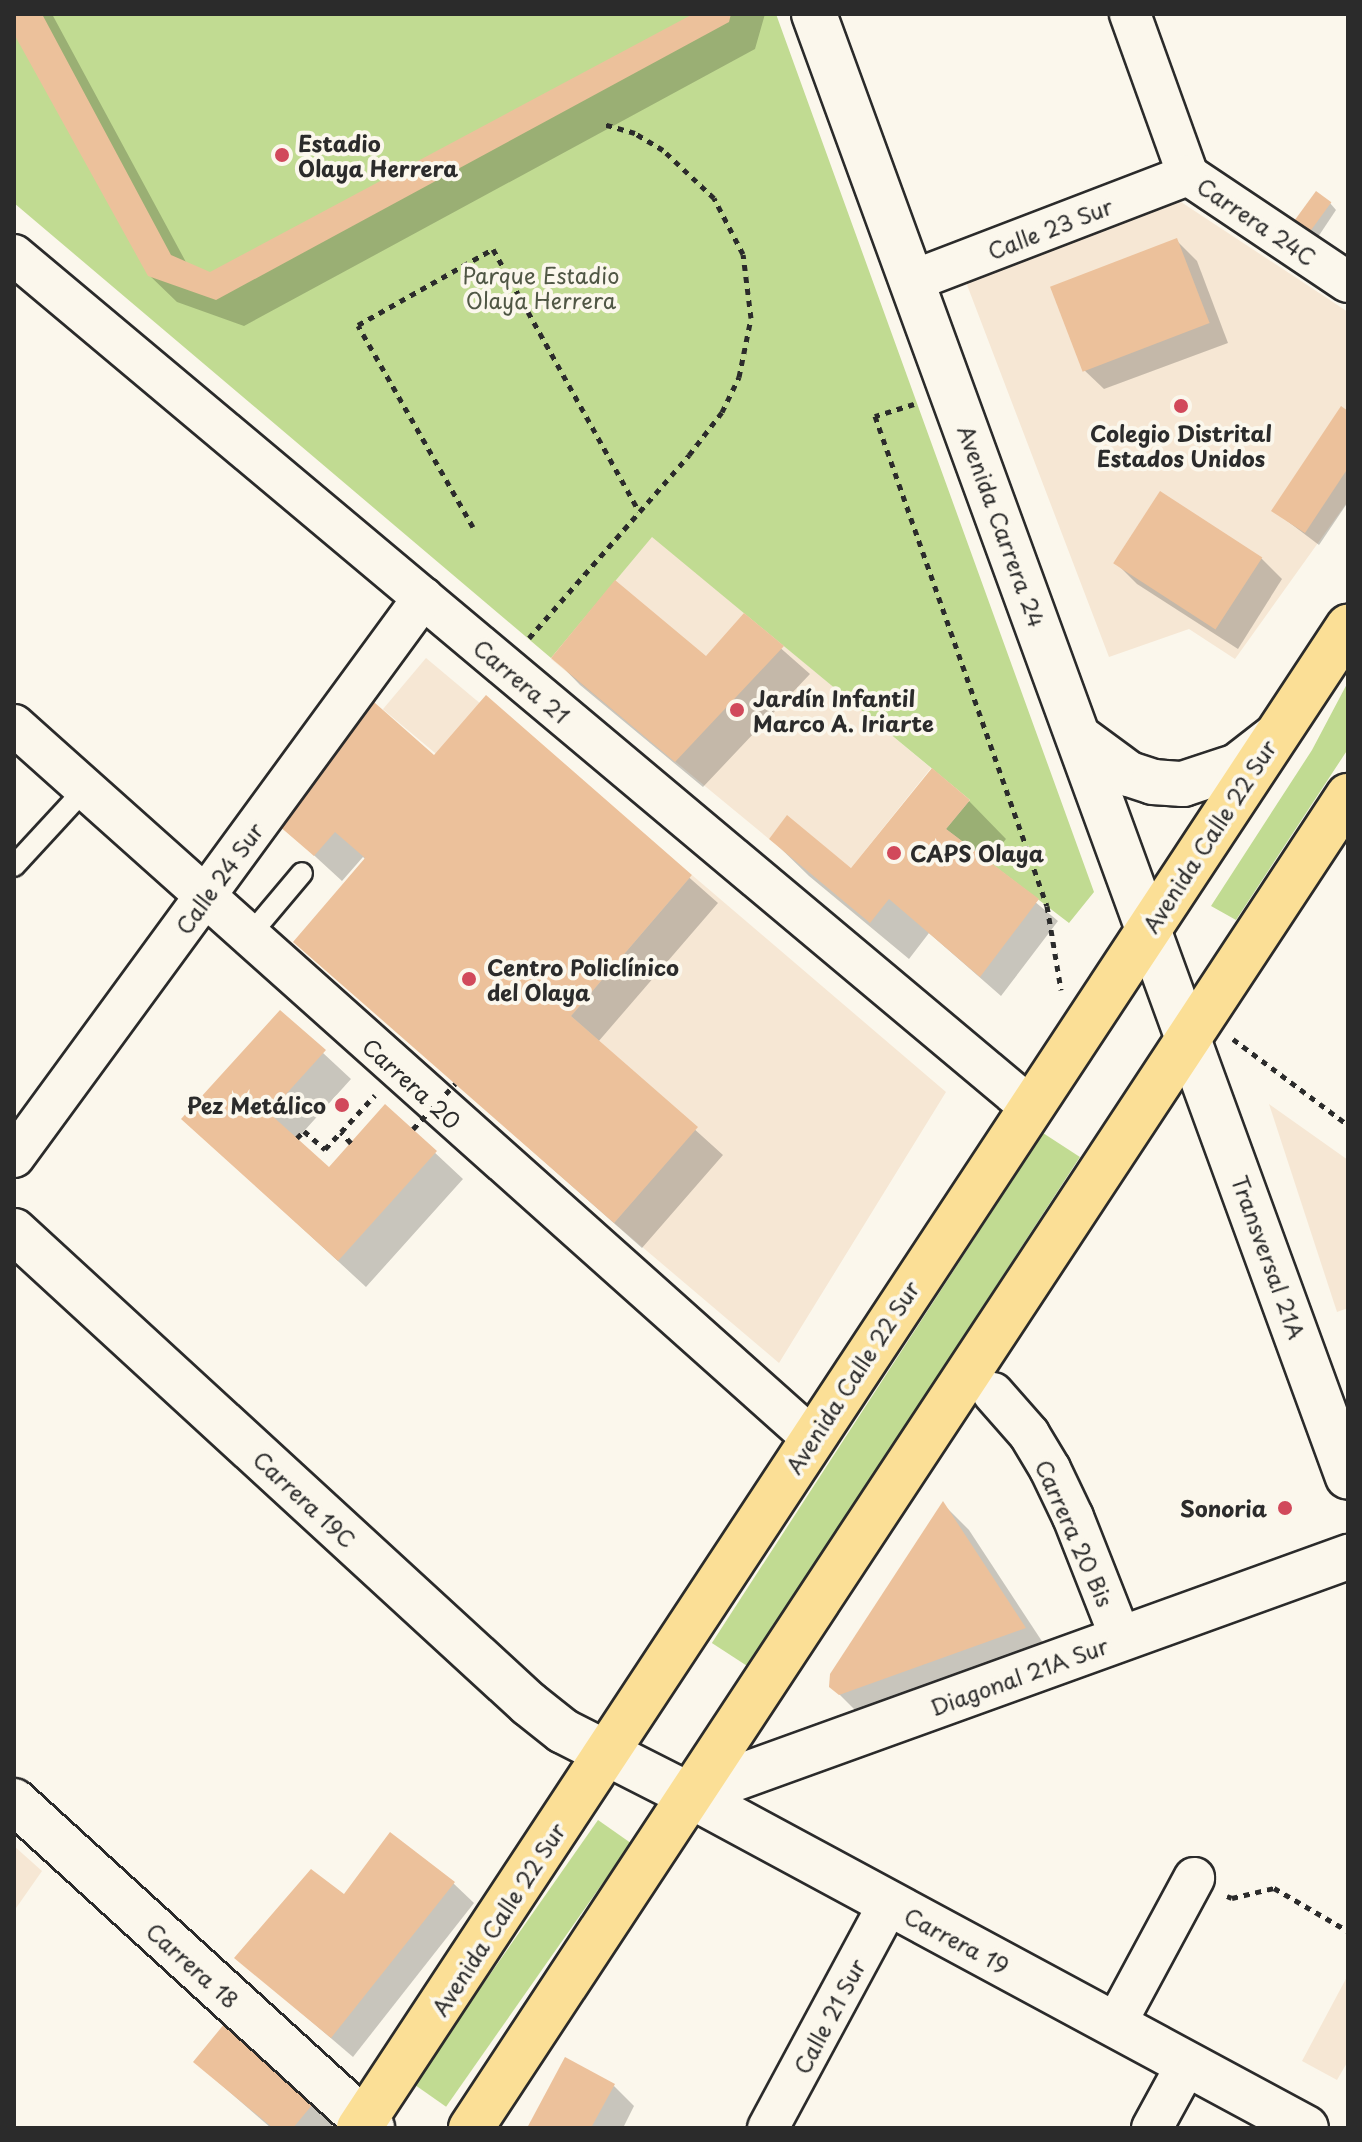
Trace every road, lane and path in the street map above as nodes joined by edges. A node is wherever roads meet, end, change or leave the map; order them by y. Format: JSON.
{"nodes":[{"id":1,"x":814,"y":14,"type":"edge"},
{"id":2,"x":1130,"y":14,"type":"edge"},
{"id":3,"x":601,"y":123,"type":"dead end"},
{"id":4,"x":1188,"y":175,"type":"junction"},
{"id":5,"x":14,"y":255,"type":"edge"},
{"id":6,"x":912,"y":281,"type":"junction"},
{"id":7,"x":1348,"y":282,"type":"edge"},
{"id":8,"x":919,"y":402,"type":"dead end"},
{"id":9,"x":639,"y":511,"type":"junction"},
{"id":10,"x":473,"y":527,"type":"dead end"},
{"id":11,"x":423,"y":598,"type":"junction"},
{"id":12,"x":1348,"y":627,"type":"edge"},
{"id":13,"x":505,"y":667,"type":"junction"},
{"id":14,"x":14,"y":725,"type":"edge"},
{"id":15,"x":1080,"y":738,"type":"junction"},
{"id":16,"x":1273,"y":738,"type":"junction"},
{"id":17,"x":85,"y":789,"type":"junction"},
{"id":18,"x":1348,"y":796,"type":"edge"},
{"id":19,"x":15,"y":862,"type":"edge"},
{"id":20,"x":302,"y":873,"type":"dead end"},
{"id":21,"x":205,"y":896,"type":"junction"},
{"id":22,"x":1149,"y":926,"type":"junction"},
{"id":23,"x":249,"y":936,"type":"junction"},
{"id":24,"x":1063,"y":1001,"type":"dead end"},
{"id":25,"x":1209,"y":1037,"type":"junction"},
{"id":26,"x":396,"y":1070,"type":"junction"},
{"id":27,"x":455,"y":1084,"type":"dead end"},
{"id":28,"x":1030,"y":1107,"type":"junction"},
{"id":29,"x":1348,"y":1125,"type":"edge"},
{"id":30,"x":413,"y":1129,"type":"dead end"},
{"id":31,"x":341,"y":1132,"type":"junction"},
{"id":32,"x":297,"y":1138,"type":"dead end"},
{"id":33,"x":351,"y":1143,"type":"dead end"},
{"id":34,"x":14,"y":1157,"type":"edge"},
{"id":35,"x":14,"y":1231,"type":"edge"},
{"id":36,"x":993,"y":1393,"type":"dead end"},
{"id":37,"x":812,"y":1438,"type":"junction"},
{"id":38,"x":1348,"y":1477,"type":"edge"},
{"id":39,"x":1348,"y":1557,"type":"edge"},
{"id":40,"x":1121,"y":1639,"type":"junction"},
{"id":41,"x":608,"y":1751,"type":"junction"},
{"id":42,"x":689,"y":1795,"type":"junction"},
{"id":43,"x":14,"y":1801,"type":"edge"},
{"id":44,"x":1194,"y":1878,"type":"joint"},
{"id":45,"x":889,"y":1903,"type":"junction"},
{"id":46,"x":1348,"y":1931,"type":"edge"},
{"id":47,"x":1115,"y":2025,"type":"junction"},
{"id":48,"x":1187,"y":2064,"type":"junction"},
{"id":49,"x":365,"y":2125,"type":"edge"},
{"id":50,"x":471,"y":2128,"type":"edge"},
{"id":51,"x":768,"y":2128,"type":"edge"},
{"id":52,"x":1152,"y":2128,"type":"edge"},
{"id":53,"x":1306,"y":2128,"type":"edge"}],
"edges":[{"from":1,"to":6,"type":"main road","name":"Avenida Carrera 24"},
{"from":2,"to":4,"type":"street","name":"Carrera 24C"},
{"from":3,"to":9,"type":"path"},
{"from":4,"to":6,"type":"street","name":"Calle 23 Sur"},
{"from":4,"to":7,"type":"street","name":"Carrera 24C"},
{"from":5,"to":11,"type":"street","name":"Carrera 21"},
{"from":6,"to":15,"type":"main road","name":"Avenida Carrera 24"},
{"from":8,"to":24,"type":"path"},
{"from":9,"to":10,"type":"path"},
{"from":9,"to":13,"type":"path"},
{"from":11,"to":13,"type":"street","name":"Carrera 21"},
{"from":11,"to":21,"type":"street","name":"Calle 24 Sur"},
{"from":12,"to":16,"type":"main road","name":"Avenida Calle 22 Sur"},
{"from":13,"to":28,"type":"street","name":"Carrera 21"},
{"from":14,"to":17,"type":"street","name":"Carrera 20"},
{"from":15,"to":16,"type":"main road"},
{"from":15,"to":22,"type":"main road","name":"Avenida Carrera 24"},
{"from":16,"to":22,"type":"main road","name":"Avenida Calle 22 Sur"},
{"from":17,"to":19,"type":"lane"},
{"from":17,"to":21,"type":"street","name":"Carrera 20"},
{"from":18,"to":25,"type":"main road"},
{"from":20,"to":23,"type":"lane"},
{"from":21,"to":23,"type":"street","name":"Carrera 20"},
{"from":21,"to":34,"type":"street","name":"Calle 24 Sur"},
{"from":22,"to":25,"type":"main road","name":"Avenida Carrera 24"},
{"from":22,"to":28,"type":"main road","name":"Avenida Calle 22 Sur"},
{"from":23,"to":26,"type":"street","name":"Carrera 20"},
{"from":25,"to":29,"type":"path"},
{"from":25,"to":38,"type":"main road","name":"Transversal 21A"},
{"from":25,"to":42,"type":"main road"},
{"from":26,"to":31,"type":"path"},
{"from":26,"to":37,"type":"street","name":"Carrera 20"},
{"from":27,"to":30,"type":"path","bridge":true},
{"from":28,"to":37,"type":"main road","name":"Avenida Calle 22 Sur"},
{"from":31,"to":32,"type":"path"},
{"from":31,"to":33,"type":"path"},
{"from":35,"to":41,"type":"main road","name":"Carrera 19C"},
{"from":36,"to":40,"type":"street","name":"Carrera 20 Bis"},
{"from":37,"to":41,"type":"main road","name":"Avenida Calle 22 Sur"},
{"from":39,"to":40,"type":"main road","name":"Diagonal 21A Sur"},
{"from":40,"to":42,"type":"main road","name":"Diagonal 21A Sur"},
{"from":41,"to":42,"type":"main road","name":"Carrera 19"},
{"from":41,"to":49,"type":"main road","name":"Avenida Calle 22 Sur"},
{"from":42,"to":45,"type":"main road","name":"Carrera 19"},
{"from":42,"to":50,"type":"main road"},
{"from":43,"to":49,"type":"main road","name":"Carrera 18"},
{"from":44,"to":46,"type":"path"},
{"from":44,"to":47,"type":"street"},
{"from":45,"to":47,"type":"main road","name":"Carrera 19"},
{"from":45,"to":51,"type":"street","name":"Calle 21 Sur"},
{"from":47,"to":48,"type":"main road","name":"Carrera 19"},
{"from":48,"to":52,"type":"street"},
{"from":48,"to":53,"type":"main road","name":"Carrera 19"}]}
